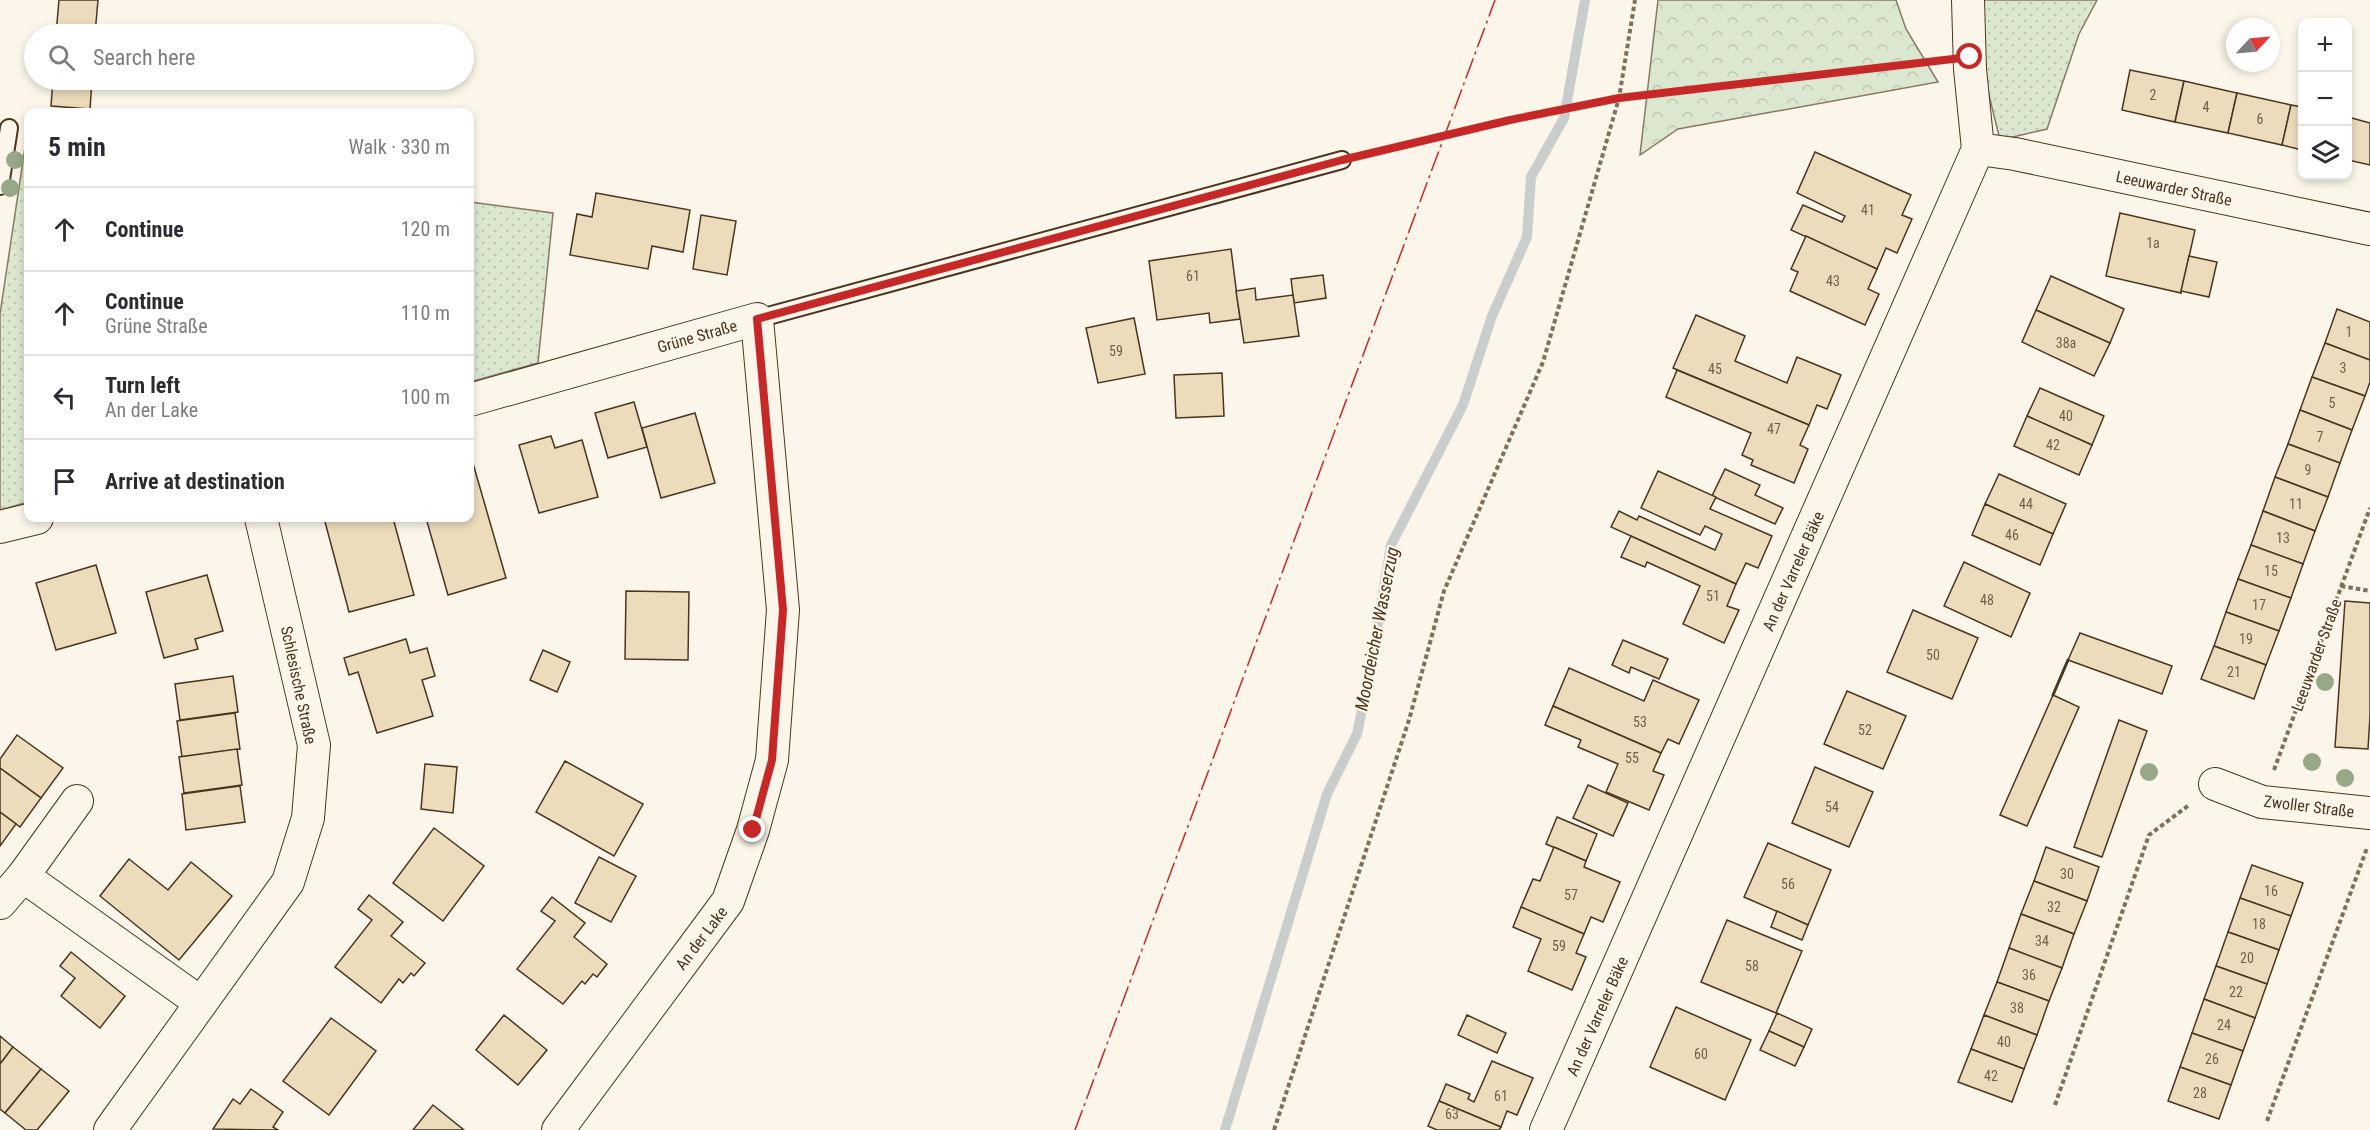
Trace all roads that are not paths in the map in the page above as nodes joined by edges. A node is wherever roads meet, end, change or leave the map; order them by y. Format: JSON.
{"nodes":[{"id":1,"x":1968,"y":0,"type":"edge"},
{"id":2,"x":9,"y":128,"type":"dead end"},
{"id":3,"x":1978,"y":149,"type":"junction"},
{"id":4,"x":1342,"y":160,"type":"road end"},
{"id":5,"x":0,"y":186,"type":"edge"},
{"id":6,"x":2370,"y":229,"type":"edge"},
{"id":7,"x":757,"y":319,"type":"junction"},
{"id":8,"x":474,"y":399,"type":"edge"},
{"id":9,"x":24,"y":521,"type":"edge"},
{"id":10,"x":262,"y":522,"type":"edge"},
{"id":11,"x":0,"y":527,"type":"edge"},
{"id":12,"x":2215,"y":784,"type":"road end"},
{"id":13,"x":77,"y":801,"type":"dead end"},
{"id":14,"x":2370,"y":813,"type":"edge"},
{"id":15,"x":23,"y":876,"type":"junction"},
{"id":16,"x":0,"y":903,"type":"edge"},
{"id":17,"x":201,"y":1003,"type":"junction"},
{"id":18,"x":110,"y":1130,"type":"edge"},
{"id":19,"x":558,"y":1130,"type":"edge"},
{"id":20,"x":1546,"y":1130,"type":"edge"}],
"edges":[{"from":1,"to":3,"type":"street","name":"An der Varreler Bäke"},
{"from":2,"to":5,"type":"lane"},
{"from":3,"to":6,"type":"street","name":"Leeuwarder Straße"},
{"from":3,"to":20,"type":"street","name":"An der Varreler Bäke"},
{"from":4,"to":7,"type":"lane","name":"Grüne Straße"},
{"from":7,"to":8,"type":"street","name":"Grüne Straße"},
{"from":7,"to":19,"type":"street","name":"An der Lake"},
{"from":9,"to":11,"type":"street"},
{"from":10,"to":17,"type":"street","name":"Schlesische Straße"},
{"from":12,"to":14,"type":"street","name":"Zwoller Straße"},
{"from":13,"to":15,"type":"street"},
{"from":15,"to":16,"type":"street"},
{"from":15,"to":17,"type":"street"},
{"from":17,"to":18,"type":"street","name":"Schlesische Straße"}]}
